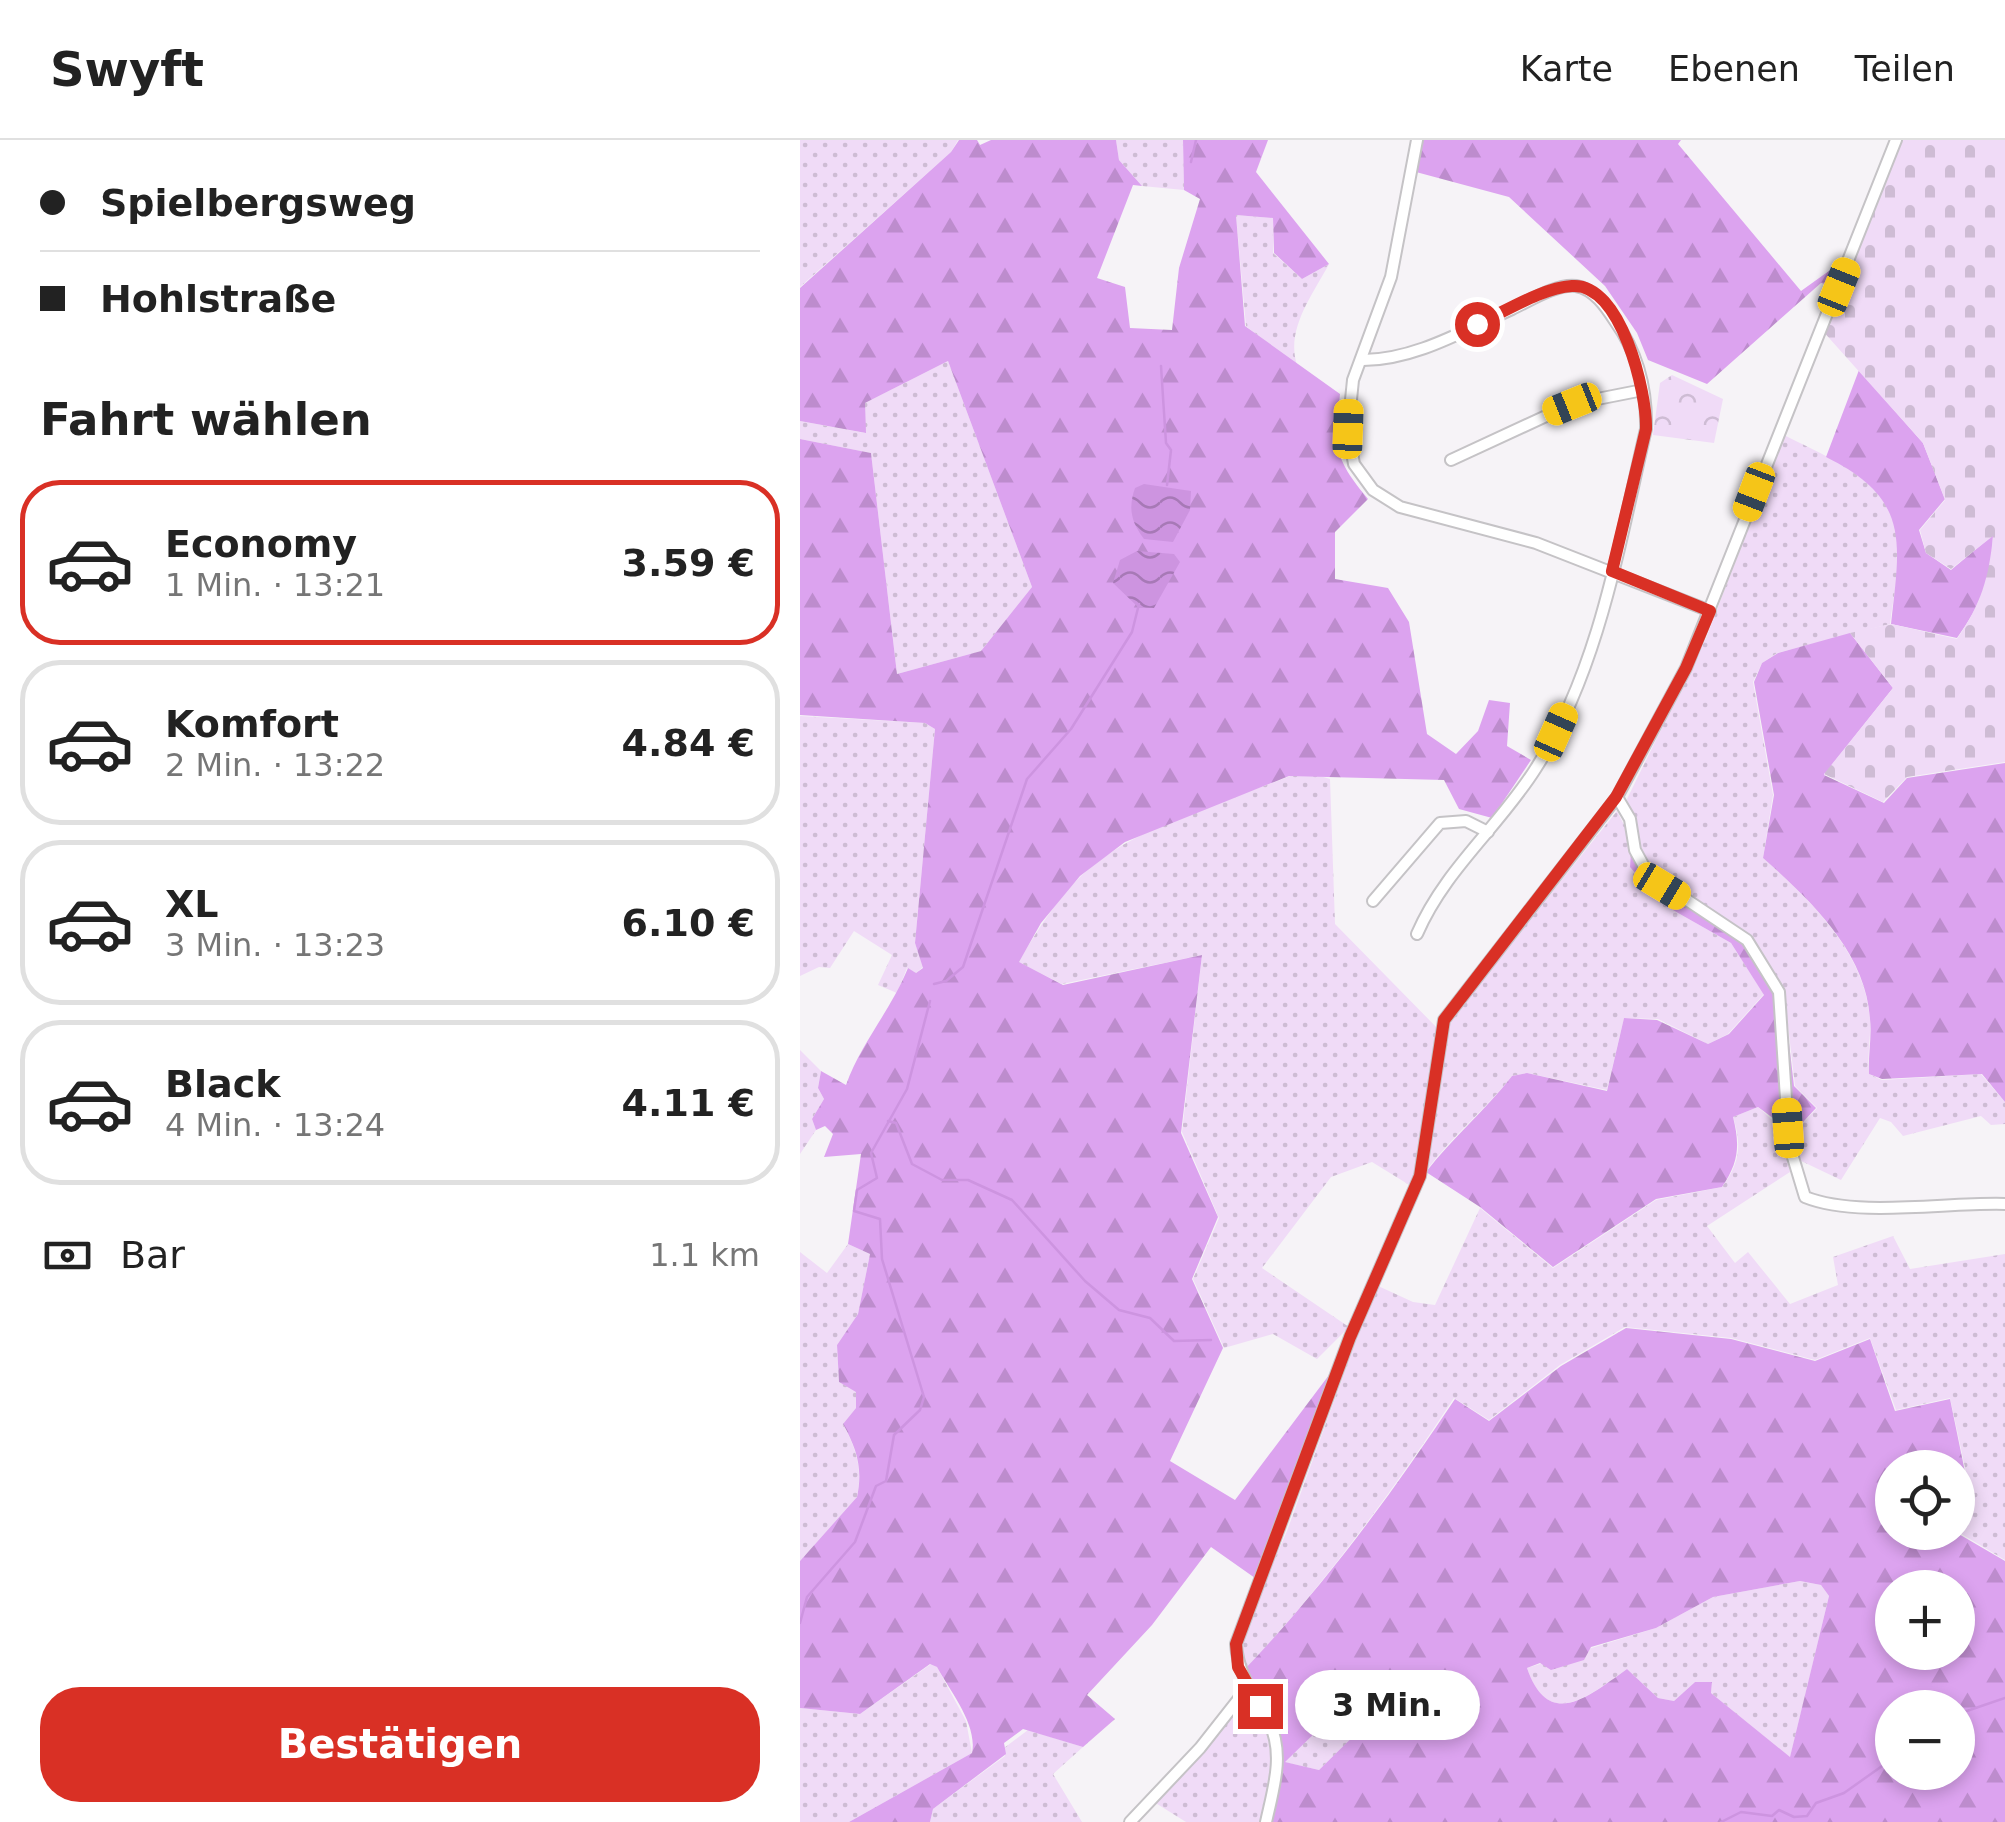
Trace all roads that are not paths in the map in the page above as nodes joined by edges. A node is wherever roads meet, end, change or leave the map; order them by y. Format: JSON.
{"nodes":[{"id":1,"x":1417,"y":140,"type":"edge"},
{"id":2,"x":1896,"y":140,"type":"edge"},
{"id":3,"x":1361,"y":360,"type":"junction"},
{"id":4,"x":1643,"y":390,"type":"junction"},
{"id":5,"x":1451,"y":460,"type":"dead end"},
{"id":6,"x":1612,"y":571,"type":"junction"},
{"id":7,"x":1710,"y":611,"type":"junction"},
{"id":8,"x":1616,"y":797,"type":"junction"},
{"id":9,"x":1488,"y":832,"type":"junction"},
{"id":10,"x":1373,"y":901,"type":"dead end"},
{"id":11,"x":1417,"y":934,"type":"dead end"},
{"id":12,"x":2005,"y":1204,"type":"edge"},
{"id":13,"x":1248,"y":1687,"type":"junction"},
{"id":14,"x":1130,"y":1822,"type":"edge"},
{"id":15,"x":1266,"y":1822,"type":"edge"}],
"edges":[{"from":1,"to":3,"type":"street"},
{"from":2,"to":7,"type":"street"},
{"from":3,"to":4,"type":"street"},
{"from":3,"to":6,"type":"street"},
{"from":4,"to":5,"type":"street"},
{"from":4,"to":6,"type":"street"},
{"from":6,"to":7,"type":"street"},
{"from":6,"to":9,"type":"street"},
{"from":7,"to":8,"type":"street"},
{"from":8,"to":12,"type":"street"},
{"from":8,"to":13,"type":"street"},
{"from":9,"to":10,"type":"street"},
{"from":9,"to":11,"type":"street"},
{"from":13,"to":14,"type":"street"},
{"from":13,"to":15,"type":"street"}]}
